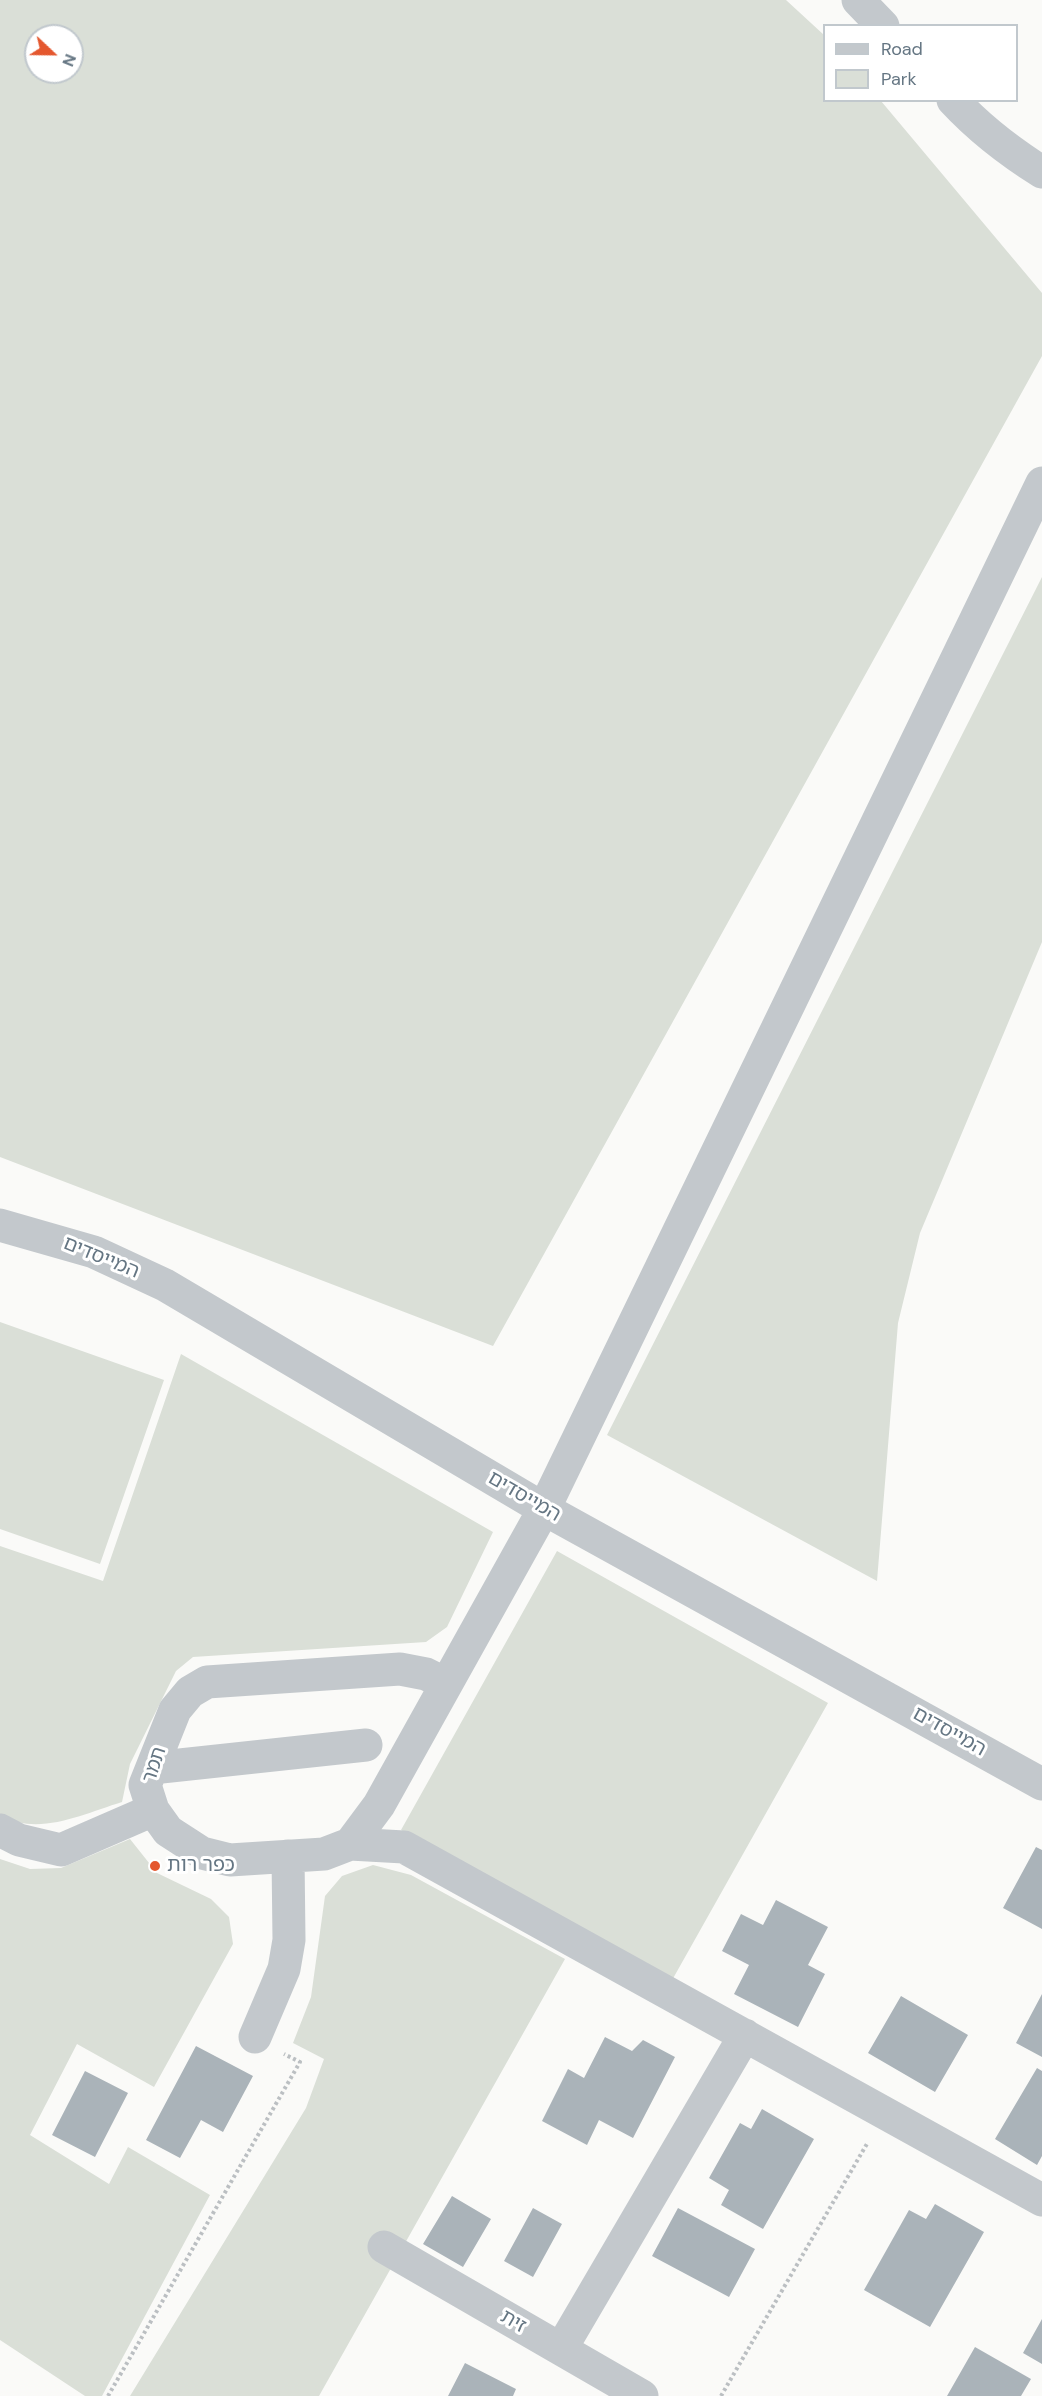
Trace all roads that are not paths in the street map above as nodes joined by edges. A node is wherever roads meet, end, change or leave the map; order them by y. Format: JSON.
{"nodes":[{"id":1,"x":858,"y":0,"type":"edge"},
{"id":2,"x":881,"y":24,"type":"edge"},
{"id":3,"x":955,"y":102,"type":"edge"},
{"id":4,"x":1042,"y":172,"type":"edge"},
{"id":5,"x":1042,"y":483,"type":"edge"},
{"id":6,"x":0,"y":1225,"type":"edge"},
{"id":7,"x":543,"y":1509,"type":"junction"},
{"id":8,"x":446,"y":1684,"type":"junction"},
{"id":9,"x":366,"y":1745,"type":"dead end"},
{"id":10,"x":152,"y":1768,"type":"junction"},
{"id":11,"x":1042,"y":1784,"type":"edge"},
{"id":12,"x":153,"y":1810,"type":"junction"},
{"id":13,"x":0,"y":1830,"type":"edge"},
{"id":14,"x":350,"y":1844,"type":"junction"},
{"id":15,"x":288,"y":1856,"type":"junction"},
{"id":16,"x":745,"y":2035,"type":"junction"},
{"id":17,"x":255,"y":2037,"type":"road end"},
{"id":18,"x":1042,"y":2200,"type":"edge"},
{"id":19,"x":384,"y":2247,"type":"dead end"},
{"id":20,"x":561,"y":2349,"type":"junction"},
{"id":21,"x":642,"y":2396,"type":"edge"}],
"edges":[{"from":1,"to":2,"type":"street"},
{"from":3,"to":4,"type":"street"},
{"from":5,"to":7,"type":"street"},
{"from":6,"to":7,"type":"street","name":"המייסדים"},
{"from":7,"to":8,"type":"street"},
{"from":7,"to":11,"type":"street","name":"המייסדים"},
{"from":8,"to":10,"type":"street","name":"תמר"},
{"from":8,"to":14,"type":"street"},
{"from":9,"to":10,"type":"street"},
{"from":10,"to":12,"type":"street","name":"תמר"},
{"from":12,"to":13,"type":"street"},
{"from":12,"to":15,"type":"street","name":"תמר"},
{"from":14,"to":15,"type":"street","name":"תמר"},
{"from":14,"to":16,"type":"street"},
{"from":15,"to":17,"type":"street"},
{"from":16,"to":18,"type":"street"},
{"from":16,"to":20,"type":"street"},
{"from":19,"to":20,"type":"street","name":"זית"},
{"from":20,"to":21,"type":"street","name":"זית"}]}
